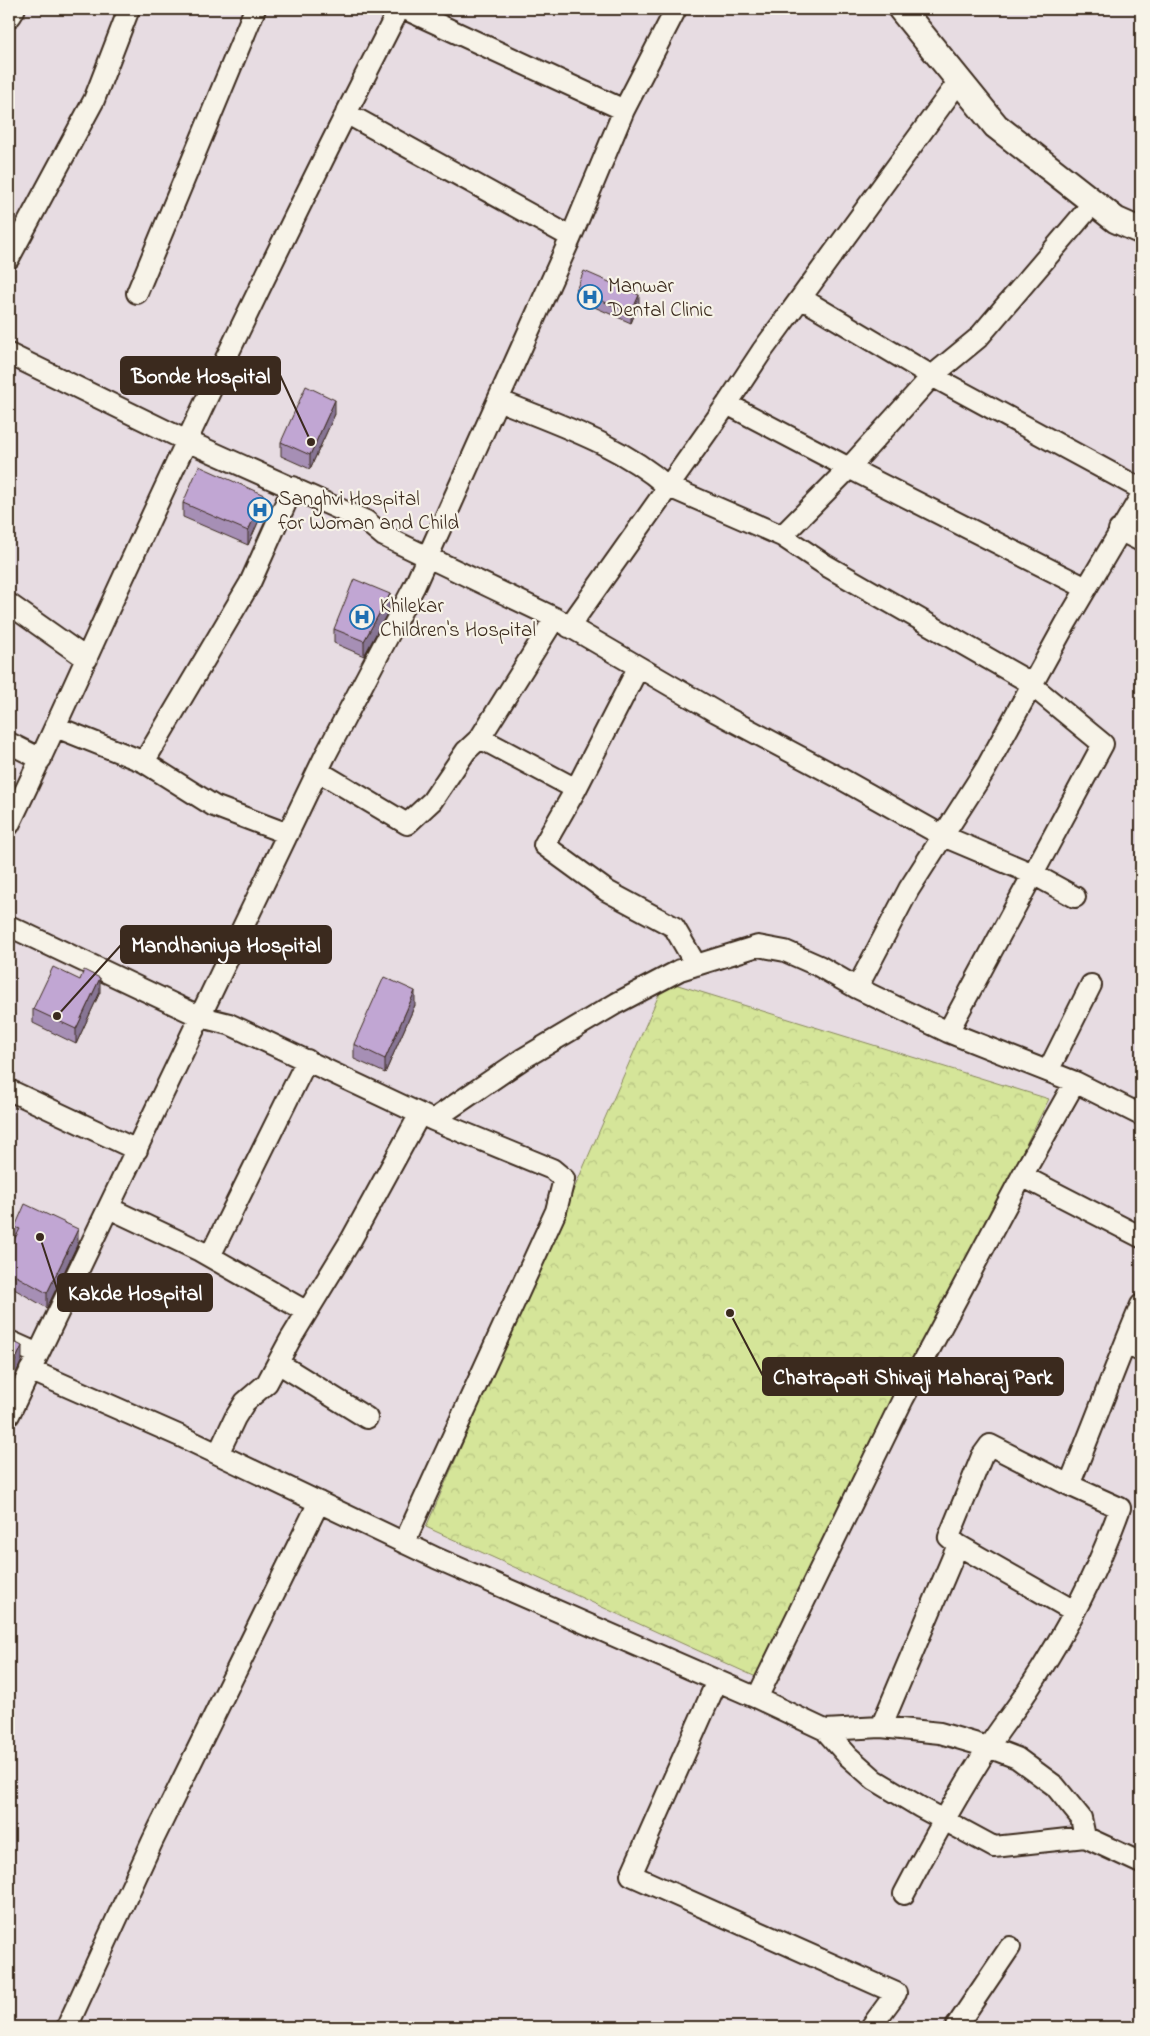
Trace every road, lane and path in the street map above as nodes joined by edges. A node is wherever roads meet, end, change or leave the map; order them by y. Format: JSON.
{"nodes":[{"id":1,"x":12,"y":9,"type":"edge"},
{"id":2,"x":129,"y":9,"type":"edge"},
{"id":3,"x":255,"y":9,"type":"edge"},
{"id":4,"x":399,"y":9,"type":"edge"},
{"id":5,"x":405,"y":9,"type":"edge"},
{"id":6,"x":676,"y":9,"type":"edge"},
{"id":7,"x":901,"y":9,"type":"edge"},
{"id":8,"x":9,"y":14,"type":"edge"},
{"id":9,"x":959,"y":80,"type":"junction"},
{"id":10,"x":624,"y":110,"type":"junction"},
{"id":11,"x":346,"y":112,"type":"junction"},
{"id":12,"x":1094,"y":202,"type":"junction"},
{"id":13,"x":1141,"y":231,"type":"edge"},
{"id":14,"x":572,"y":237,"type":"junction"},
{"id":15,"x":9,"y":258,"type":"edge"},
{"id":16,"x":138,"y":293,"type":"dead end"},
{"id":17,"x":801,"y":298,"type":"junction"},
{"id":18,"x":9,"y":354,"type":"edge"},
{"id":19,"x":932,"y":376,"type":"junction"},
{"id":20,"x":498,"y":400,"type":"junction"},
{"id":21,"x":728,"y":404,"type":"junction"},
{"id":22,"x":187,"y":441,"type":"junction"},
{"id":23,"x":849,"y":468,"type":"junction"},
{"id":24,"x":667,"y":486,"type":"junction"},
{"id":25,"x":293,"y":487,"type":"junction"},
{"id":26,"x":1141,"y":489,"type":"edge"},
{"id":27,"x":1141,"y":496,"type":"edge"},
{"id":28,"x":1120,"y":530,"type":"junction"},
{"id":29,"x":782,"y":536,"type":"junction"},
{"id":30,"x":1141,"y":541,"type":"edge"},
{"id":31,"x":428,"y":557,"type":"junction"},
{"id":32,"x":1086,"y":588,"type":"junction"},
{"id":33,"x":9,"y":604,"type":"edge"},
{"id":34,"x":562,"y":622,"type":"junction"},
{"id":35,"x":87,"y":659,"type":"junction"},
{"id":36,"x":638,"y":668,"type":"junction"},
{"id":37,"x":1032,"y":685,"type":"junction"},
{"id":38,"x":56,"y":727,"type":"junction"},
{"id":39,"x":480,"y":738,"type":"junction"},
{"id":40,"x":9,"y":743,"type":"edge"},
{"id":41,"x":41,"y":759,"type":"junction"},
{"id":42,"x":144,"y":762,"type":"junction"},
{"id":43,"x":318,"y":771,"type":"junction"},
{"id":44,"x":576,"y":788,"type":"junction"},
{"id":45,"x":9,"y":825,"type":"edge"},
{"id":46,"x":288,"y":834,"type":"junction"},
{"id":47,"x":943,"y":836,"type":"junction"},
{"id":48,"x":1033,"y":874,"type":"junction"},
{"id":49,"x":1075,"y":897,"type":"dead end"},
{"id":50,"x":9,"y":926,"type":"edge"},
{"id":51,"x":696,"y":965,"type":"junction"},
{"id":52,"x":1092,"y":985,"type":"dead end"},
{"id":53,"x":857,"y":988,"type":"junction"},
{"id":54,"x":201,"y":1017,"type":"junction"},
{"id":55,"x":948,"y":1032,"type":"junction"},
{"id":56,"x":307,"y":1060,"type":"junction"},
{"id":57,"x":1048,"y":1072,"type":"junction"},
{"id":58,"x":1075,"y":1082,"type":"junction"},
{"id":59,"x":9,"y":1090,"type":"edge"},
{"id":60,"x":1141,"y":1115,"type":"edge"},
{"id":61,"x":427,"y":1117,"type":"junction"},
{"id":62,"x":137,"y":1150,"type":"junction"},
{"id":63,"x":1022,"y":1176,"type":"junction"},
{"id":64,"x":109,"y":1208,"type":"junction"},
{"id":65,"x":1141,"y":1237,"type":"edge"},
{"id":66,"x":210,"y":1256,"type":"junction"},
{"id":67,"x":1141,"y":1304,"type":"edge"},
{"id":68,"x":307,"y":1312,"type":"junction"},
{"id":69,"x":9,"y":1341,"type":"edge"},
{"id":70,"x":1133,"y":1348,"type":"edge"},
{"id":71,"x":34,"y":1362,"type":"junction"},
{"id":72,"x":278,"y":1363,"type":"junction"},
{"id":73,"x":9,"y":1415,"type":"edge"},
{"id":74,"x":367,"y":1418,"type":"dead end"},
{"id":75,"x":218,"y":1454,"type":"junction"},
{"id":76,"x":1069,"y":1485,"type":"junction"},
{"id":77,"x":319,"y":1502,"type":"junction"},
{"id":78,"x":404,"y":1543,"type":"junction"},
{"id":79,"x":958,"y":1545,"type":"junction"},
{"id":80,"x":1074,"y":1611,"type":"junction"},
{"id":81,"x":717,"y":1681,"type":"junction"},
{"id":82,"x":757,"y":1698,"type":"junction"},
{"id":83,"x":881,"y":1727,"type":"junction"},
{"id":84,"x":825,"y":1730,"type":"junction"},
{"id":85,"x":988,"y":1746,"type":"junction"},
{"id":86,"x":943,"y":1820,"type":"junction"},
{"id":87,"x":1085,"y":1836,"type":"junction"},
{"id":88,"x":1141,"y":1863,"type":"edge"},
{"id":89,"x":904,"y":1894,"type":"dead end"},
{"id":90,"x":1010,"y":1947,"type":"dead end"},
{"id":91,"x":67,"y":2027,"type":"edge"},
{"id":92,"x":871,"y":2027,"type":"edge"},
{"id":93,"x":956,"y":2027,"type":"edge"}],
"edges":[{"from":1,"to":8,"type":"main road"},
{"from":2,"to":15,"type":"street"},
{"from":3,"to":16,"type":"street"},
{"from":4,"to":11,"type":"street"},
{"from":5,"to":10,"type":"street"},
{"from":6,"to":10,"type":"street"},
{"from":7,"to":9,"type":"main road"},
{"from":9,"to":12,"type":"main road"},
{"from":9,"to":17,"type":"street"},
{"from":10,"to":14,"type":"street"},
{"from":11,"to":14,"type":"street"},
{"from":11,"to":22,"type":"street"},
{"from":12,"to":13,"type":"main road"},
{"from":12,"to":19,"type":"street"},
{"from":14,"to":20,"type":"street"},
{"from":17,"to":19,"type":"street"},
{"from":17,"to":21,"type":"street"},
{"from":18,"to":22,"type":"street"},
{"from":19,"to":23,"type":"street"},
{"from":19,"to":26,"type":"street"},
{"from":20,"to":24,"type":"street"},
{"from":20,"to":31,"type":"street"},
{"from":21,"to":23,"type":"street"},
{"from":21,"to":24,"type":"street"},
{"from":22,"to":25,"type":"street"},
{"from":22,"to":35,"type":"street"},
{"from":23,"to":29,"type":"street"},
{"from":23,"to":32,"type":"street"},
{"from":24,"to":29,"type":"street"},
{"from":24,"to":34,"type":"street"},
{"from":25,"to":31,"type":"street"},
{"from":25,"to":42,"type":"street"},
{"from":27,"to":28,"type":"street"},
{"from":28,"to":30,"type":"street"},
{"from":28,"to":32,"type":"street"},
{"from":29,"to":37,"type":"street"},
{"from":31,"to":34,"type":"street"},
{"from":31,"to":43,"type":"street"},
{"from":32,"to":37,"type":"street"},
{"from":33,"to":35,"type":"street"},
{"from":34,"to":36,"type":"street"},
{"from":34,"to":39,"type":"street"},
{"from":35,"to":38,"type":"street"},
{"from":36,"to":44,"type":"street"},
{"from":36,"to":47,"type":"street"},
{"from":37,"to":47,"type":"street"},
{"from":37,"to":48,"type":"street"},
{"from":38,"to":41,"type":"street"},
{"from":38,"to":42,"type":"street"},
{"from":39,"to":43,"type":"street"},
{"from":39,"to":44,"type":"street"},
{"from":40,"to":41,"type":"street"},
{"from":41,"to":45,"type":"street"},
{"from":42,"to":46,"type":"street"},
{"from":43,"to":46,"type":"street"},
{"from":44,"to":51,"type":"street"},
{"from":46,"to":54,"type":"street"},
{"from":47,"to":48,"type":"street"},
{"from":47,"to":53,"type":"street"},
{"from":48,"to":49,"type":"street"},
{"from":48,"to":55,"type":"street"},
{"from":50,"to":54,"type":"street"},
{"from":51,"to":53,"type":"street"},
{"from":51,"to":61,"type":"street"},
{"from":52,"to":57,"type":"street"},
{"from":53,"to":55,"type":"street"},
{"from":54,"to":56,"type":"street"},
{"from":54,"to":62,"type":"street"},
{"from":55,"to":57,"type":"street"},
{"from":56,"to":61,"type":"street"},
{"from":56,"to":66,"type":"street"},
{"from":57,"to":58,"type":"street"},
{"from":58,"to":60,"type":"street"},
{"from":58,"to":63,"type":"street"},
{"from":59,"to":62,"type":"street"},
{"from":61,"to":68,"type":"street"},
{"from":61,"to":78,"type":"street"},
{"from":62,"to":64,"type":"street"},
{"from":63,"to":65,"type":"street"},
{"from":63,"to":82,"type":"street"},
{"from":64,"to":66,"type":"street"},
{"from":64,"to":71,"type":"street"},
{"from":66,"to":68,"type":"street"},
{"from":67,"to":70,"type":"street"},
{"from":68,"to":72,"type":"street"},
{"from":69,"to":71,"type":"street"},
{"from":70,"to":76,"type":"street"},
{"from":71,"to":73,"type":"street"},
{"from":71,"to":75,"type":"street"},
{"from":72,"to":74,"type":"street"},
{"from":72,"to":75,"type":"street"},
{"from":75,"to":77,"type":"street"},
{"from":76,"to":79,"type":"street"},
{"from":76,"to":80,"type":"street"},
{"from":77,"to":78,"type":"street"},
{"from":77,"to":91,"type":"street"},
{"from":78,"to":81,"type":"street"},
{"from":79,"to":80,"type":"street"},
{"from":79,"to":83,"type":"street"},
{"from":80,"to":85,"type":"street"},
{"from":81,"to":82,"type":"street"},
{"from":81,"to":92,"type":"street"},
{"from":82,"to":84,"type":"street"},
{"from":83,"to":84,"type":"street"},
{"from":83,"to":85,"type":"street"},
{"from":84,"to":86,"type":"street"},
{"from":85,"to":86,"type":"street"},
{"from":85,"to":87,"type":"street"},
{"from":86,"to":87,"type":"street"},
{"from":86,"to":89,"type":"street"},
{"from":87,"to":88,"type":"street"},
{"from":90,"to":93,"type":"street"}]}
